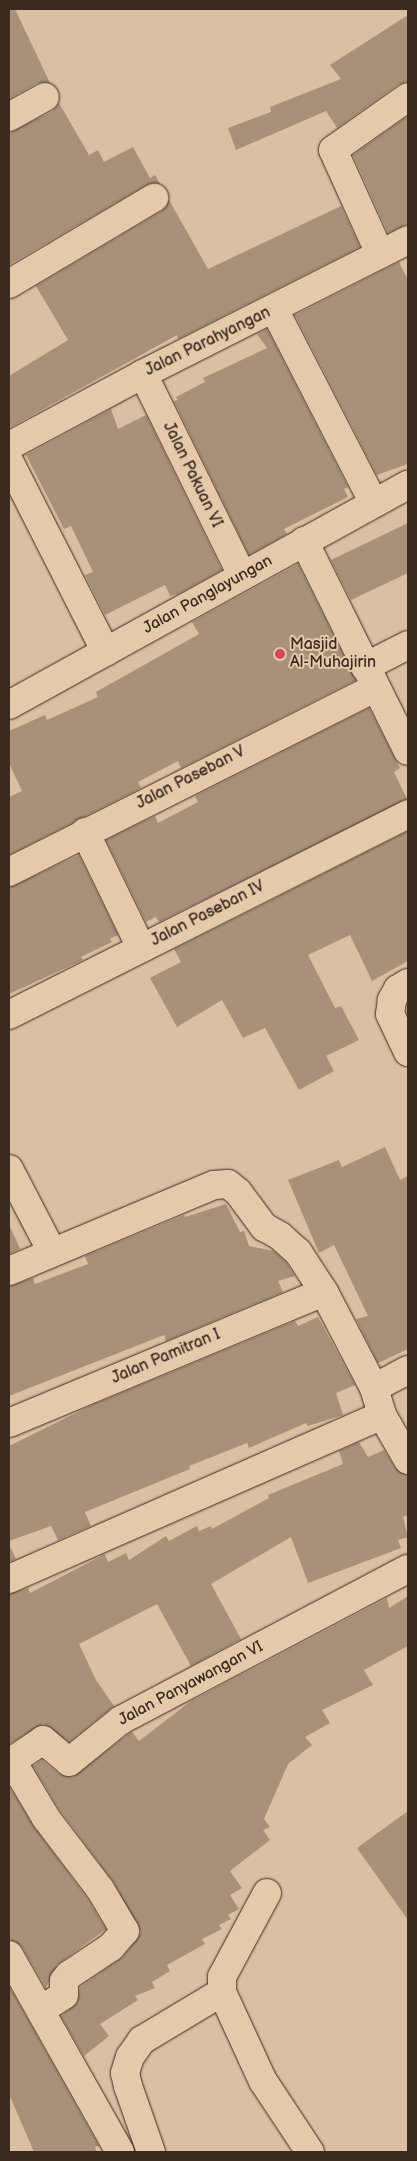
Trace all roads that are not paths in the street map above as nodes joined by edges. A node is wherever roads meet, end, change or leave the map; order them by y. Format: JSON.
{"nodes":[{"id":1,"x":45,"y":97,"type":"dead end"},
{"id":2,"x":408,"y":97,"type":"edge"},
{"id":3,"x":9,"y":117,"type":"edge"},
{"id":4,"x":154,"y":198,"type":"dead end"},
{"id":5,"x":408,"y":240,"type":"edge"},
{"id":6,"x":380,"y":254,"type":"junction"},
{"id":7,"x":9,"y":284,"type":"edge"},
{"id":8,"x":274,"y":309,"type":"junction"},
{"id":9,"x":143,"y":374,"type":"junction"},
{"id":10,"x":9,"y":446,"type":"edge"},
{"id":11,"x":9,"y":461,"type":"edge"},
{"id":12,"x":408,"y":485,"type":"edge"},
{"id":13,"x":373,"y":502,"type":"junction"},
{"id":14,"x":304,"y":541,"type":"junction"},
{"id":15,"x":242,"y":575,"type":"junction"},
{"id":16,"x":408,"y":645,"type":"edge"},
{"id":17,"x":106,"y":652,"type":"junction"},
{"id":18,"x":370,"y":678,"type":"junction"},
{"id":19,"x":9,"y":706,"type":"edge"},
{"id":20,"x":408,"y":751,"type":"edge"},
{"id":21,"x":408,"y":814,"type":"edge"},
{"id":22,"x":85,"y":832,"type":"junction"},
{"id":23,"x":9,"y":872,"type":"edge"},
{"id":24,"x":141,"y":948,"type":"junction"},
{"id":25,"x":408,"y":983,"type":"edge"},
{"id":26,"x":9,"y":1015,"type":"edge"},
{"id":27,"x":408,"y":1052,"type":"edge"},
{"id":28,"x":9,"y":1169,"type":"edge"},
{"id":29,"x":52,"y":1252,"type":"junction"},
{"id":30,"x":9,"y":1271,"type":"edge"},
{"id":31,"x":324,"y":1292,"type":"junction"},
{"id":32,"x":408,"y":1370,"type":"edge"},
{"id":33,"x":374,"y":1388,"type":"junction"},
{"id":34,"x":382,"y":1415,"type":"junction"},
{"id":35,"x":9,"y":1423,"type":"edge"},
{"id":36,"x":408,"y":1460,"type":"edge"},
{"id":37,"x":408,"y":1569,"type":"edge"},
{"id":38,"x":9,"y":1579,"type":"edge"},
{"id":39,"x":266,"y":1893,"type":"dead end"},
{"id":40,"x":9,"y":1955,"type":"edge"},
{"id":41,"x":222,"y":1992,"type":"junction"},
{"id":42,"x":41,"y":2010,"type":"junction"},
{"id":43,"x":120,"y":2152,"type":"edge"},
{"id":44,"x":151,"y":2152,"type":"edge"},
{"id":45,"x":310,"y":2152,"type":"edge"}],
"edges":[{"from":1,"to":3,"type":"street"},
{"from":2,"to":6,"type":"street"},
{"from":4,"to":7,"type":"street"},
{"from":5,"to":6,"type":"street","name":"Jalan Parahyangan"},
{"from":6,"to":8,"type":"street","name":"Jalan Parahyangan"},
{"from":8,"to":9,"type":"street","name":"Jalan Parahyangan"},
{"from":8,"to":13,"type":"street"},
{"from":9,"to":10,"type":"street","name":"Jalan Parahyangan"},
{"from":9,"to":15,"type":"street","name":"Jalan Pakuan VI"},
{"from":11,"to":17,"type":"street"},
{"from":12,"to":13,"type":"street","name":"Jalan Panglayungan"},
{"from":13,"to":14,"type":"street","name":"Jalan Panglayungan"},
{"from":14,"to":15,"type":"street","name":"Jalan Panglayungan"},
{"from":14,"to":18,"type":"street"},
{"from":15,"to":17,"type":"street","name":"Jalan Panglayungan"},
{"from":16,"to":18,"type":"street","name":"Jalan Paseban V"},
{"from":17,"to":19,"type":"street","name":"Jalan Panglayungan"},
{"from":18,"to":20,"type":"street"},
{"from":18,"to":22,"type":"street","name":"Jalan Paseban V"},
{"from":21,"to":24,"type":"street","name":"Jalan Paseban IV"},
{"from":22,"to":23,"type":"street","name":"Jalan Paseban V"},
{"from":22,"to":24,"type":"street"},
{"from":24,"to":26,"type":"street","name":"Jalan Paseban IV"},
{"from":25,"to":27,"type":"street"},
{"from":28,"to":29,"type":"street"},
{"from":29,"to":30,"type":"street"},
{"from":29,"to":31,"type":"street"},
{"from":31,"to":33,"type":"street"},
{"from":31,"to":35,"type":"street","name":"Jalan Pamitran I"},
{"from":32,"to":33,"type":"street"},
{"from":33,"to":34,"type":"street"},
{"from":34,"to":36,"type":"street"},
{"from":34,"to":38,"type":"street"},
{"from":37,"to":42,"type":"street","name":"Jalan Panyawangan VI"},
{"from":39,"to":41,"type":"street"},
{"from":40,"to":42,"type":"street"},
{"from":41,"to":44,"type":"street"},
{"from":41,"to":45,"type":"street"},
{"from":42,"to":43,"type":"street"}]}
